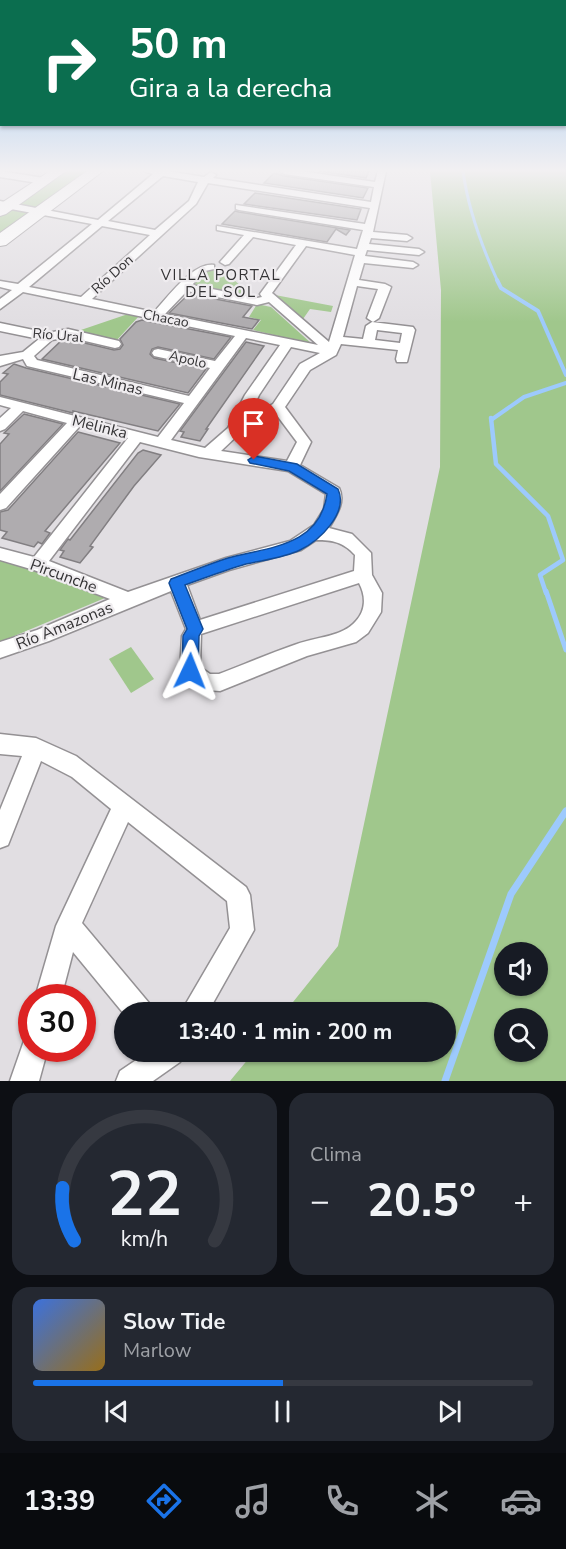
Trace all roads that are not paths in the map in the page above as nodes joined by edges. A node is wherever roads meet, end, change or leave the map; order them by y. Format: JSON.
{"nodes":[{"id":1,"x":27,"y":221,"type":"edge"},
{"id":2,"x":92,"y":221,"type":"edge"},
{"id":3,"x":172,"y":221,"type":"edge"},
{"id":4,"x":316,"y":221,"type":"edge"},
{"id":5,"x":370,"y":221,"type":"edge"},
{"id":6,"x":100,"y":223,"type":"junction"},
{"id":7,"x":221,"y":228,"type":"dead end"},
{"id":8,"x":367,"y":231,"type":"junction"},
{"id":9,"x":251,"y":233,"type":"junction"},
{"id":10,"x":158,"y":234,"type":"junction"},
{"id":11,"x":407,"y":238,"type":"dead end"},
{"id":12,"x":0,"y":241,"type":"edge"},
{"id":13,"x":303,"y":243,"type":"junction"},
{"id":14,"x":361,"y":252,"type":"junction"},
{"id":15,"x":419,"y":252,"type":"dead end"},
{"id":16,"x":225,"y":262,"type":"dead end"},
{"id":17,"x":413,"y":265,"type":"dead end"},
{"id":18,"x":210,"y":267,"type":"dead end"},
{"id":19,"x":353,"y":278,"type":"junction"},
{"id":20,"x":388,"y":278,"type":"dead end"},
{"id":21,"x":0,"y":284,"type":"edge"},
{"id":22,"x":184,"y":287,"type":"junction"},
{"id":23,"x":20,"y":288,"type":"junction"},
{"id":24,"x":270,"y":298,"type":"junction"},
{"id":25,"x":83,"y":301,"type":"junction"},
{"id":26,"x":0,"y":305,"type":"edge"},
{"id":27,"x":157,"y":316,"type":"junction"},
{"id":28,"x":373,"y":318,"type":"dead end"},
{"id":29,"x":0,"y":327,"type":"edge"},
{"id":30,"x":243,"y":333,"type":"junction"},
{"id":31,"x":48,"y":337,"type":"junction"},
{"id":32,"x":288,"y":343,"type":"junction"},
{"id":33,"x":368,"y":343,"type":"junction"},
{"id":34,"x":115,"y":344,"type":"dead end"},
{"id":35,"x":334,"y":346,"type":"junction"},
{"id":36,"x":158,"y":352,"type":"dead end"},
{"id":37,"x":27,"y":355,"type":"junction"},
{"id":38,"x":0,"y":362,"type":"edge"},
{"id":39,"x":219,"y":366,"type":"junction"},
{"id":40,"x":0,"y":401,"type":"edge"},
{"id":41,"x":193,"y":401,"type":"junction"},
{"id":42,"x":21,"y":406,"type":"junction"},
{"id":43,"x":278,"y":407,"type":"junction"},
{"id":44,"x":77,"y":420,"type":"junction"},
{"id":45,"x":0,"y":426,"type":"edge"},
{"id":46,"x":234,"y":431,"type":"junction"},
{"id":47,"x":137,"y":436,"type":"junction"},
{"id":48,"x":162,"y":442,"type":"junction"},
{"id":49,"x":204,"y":453,"type":"junction"},
{"id":50,"x":292,"y":467,"type":"junction"},
{"id":51,"x":0,"y":504,"type":"edge"},
{"id":52,"x":313,"y":534,"type":"junction"},
{"id":53,"x":0,"y":554,"type":"edge"},
{"id":54,"x":38,"y":564,"type":"junction"},
{"id":55,"x":363,"y":574,"type":"junction"},
{"id":56,"x":177,"y":583,"type":"junction"},
{"id":57,"x":128,"y":599,"type":"junction"},
{"id":58,"x":195,"y":629,"type":"junction"},
{"id":59,"x":0,"y":650,"type":"edge"},
{"id":60,"x":0,"y":744,"type":"edge"},
{"id":61,"x":36,"y":748,"type":"junction"},
{"id":62,"x":124,"y":805,"type":"junction"},
{"id":63,"x":0,"y":837,"type":"edge"},
{"id":64,"x":68,"y":926,"type":"junction"},
{"id":65,"x":52,"y":984,"type":"edge"},
{"id":66,"x":132,"y":1002,"type":"edge"},
{"id":67,"x":200,"y":1002,"type":"edge"},
{"id":68,"x":31,"y":1062,"type":"edge"},
{"id":69,"x":156,"y":1062,"type":"edge"},
{"id":70,"x":24,"y":1081,"type":"edge"},
{"id":71,"x":130,"y":1081,"type":"edge"}],
"edges":[{"from":1,"to":12,"type":"main road"},
{"from":2,"to":6,"type":"street"},
{"from":3,"to":10,"type":"street","name":"Río Don"},
{"from":4,"to":8,"type":"street"},
{"from":5,"to":8,"type":"street"},
{"from":6,"to":10,"type":"street"},
{"from":6,"to":23,"type":"street"},
{"from":7,"to":9,"type":"street"},
{"from":8,"to":11,"type":"street"},
{"from":8,"to":14,"type":"street"},
{"from":9,"to":13,"type":"street"},
{"from":9,"to":16,"type":"street"},
{"from":10,"to":25,"type":"street","name":"Río Don"},
{"from":13,"to":14,"type":"street"},
{"from":13,"to":24,"type":"street"},
{"from":14,"to":15,"type":"street"},
{"from":14,"to":17,"type":"street"},
{"from":14,"to":19,"type":"street"},
{"from":18,"to":22,"type":"street"},
{"from":19,"to":20,"type":"street"},
{"from":19,"to":28,"type":"street"},
{"from":19,"to":35,"type":"street"},
{"from":21,"to":23,"type":"street","name":"Chacao"},
{"from":22,"to":24,"type":"street"},
{"from":22,"to":27,"type":"street"},
{"from":23,"to":25,"type":"street","name":"Chacao"},
{"from":23,"to":26,"type":"street"},
{"from":24,"to":35,"type":"street"},
{"from":25,"to":27,"type":"street","name":"Chacao"},
{"from":27,"to":30,"type":"street","name":"Chacao"},
{"from":29,"to":31,"type":"street","name":"Río Ural"},
{"from":30,"to":32,"type":"street","name":"Chacao"},
{"from":30,"to":39,"type":"street"},
{"from":31,"to":34,"type":"street","name":"Río Ural"},
{"from":31,"to":37,"type":"street"},
{"from":32,"to":35,"type":"street","name":"Chacao"},
{"from":32,"to":46,"type":"street"},
{"from":33,"to":33,"type":"street","name":"Chacao"},
{"from":33,"to":35,"type":"street","name":"Chacao"},
{"from":35,"to":43,"type":"street"},
{"from":36,"to":39,"type":"street","name":"Apolo"},
{"from":37,"to":38,"type":"street"},
{"from":37,"to":41,"type":"street","name":"Las Minas"},
{"from":39,"to":41,"type":"street"},
{"from":40,"to":42,"type":"street","name":"Melinka"},
{"from":41,"to":48,"type":"street"},
{"from":42,"to":44,"type":"street","name":"Melinka"},
{"from":42,"to":45,"type":"street"},
{"from":43,"to":46,"type":"street"},
{"from":43,"to":50,"type":"street"},
{"from":44,"to":47,"type":"street","name":"Melinka"},
{"from":44,"to":51,"type":"street"},
{"from":46,"to":49,"type":"street"},
{"from":47,"to":48,"type":"street","name":"Melinka"},
{"from":47,"to":54,"type":"street"},
{"from":48,"to":49,"type":"street","name":"Melinka"},
{"from":49,"to":50,"type":"street","name":"Melinka"},
{"from":50,"to":52,"type":"street"},
{"from":52,"to":55,"type":"street"},
{"from":52,"to":56,"type":"street","name":"Río Amazonas"},
{"from":53,"to":54,"type":"street","name":"Pircunche"},
{"from":54,"to":57,"type":"street","name":"Pircunche"},
{"from":55,"to":58,"type":"street"},
{"from":55,"to":58,"type":"street"},
{"from":56,"to":57,"type":"street","name":"Río Amazonas"},
{"from":56,"to":58,"type":"street"},
{"from":57,"to":59,"type":"street","name":"Río Amazonas"},
{"from":60,"to":61,"type":"street"},
{"from":61,"to":62,"type":"street"},
{"from":61,"to":63,"type":"street"},
{"from":62,"to":64,"type":"street"},
{"from":62,"to":67,"type":"street"},
{"from":64,"to":65,"type":"street"},
{"from":64,"to":66,"type":"street"},
{"from":68,"to":70,"type":"street"},
{"from":69,"to":71,"type":"street"}]}
